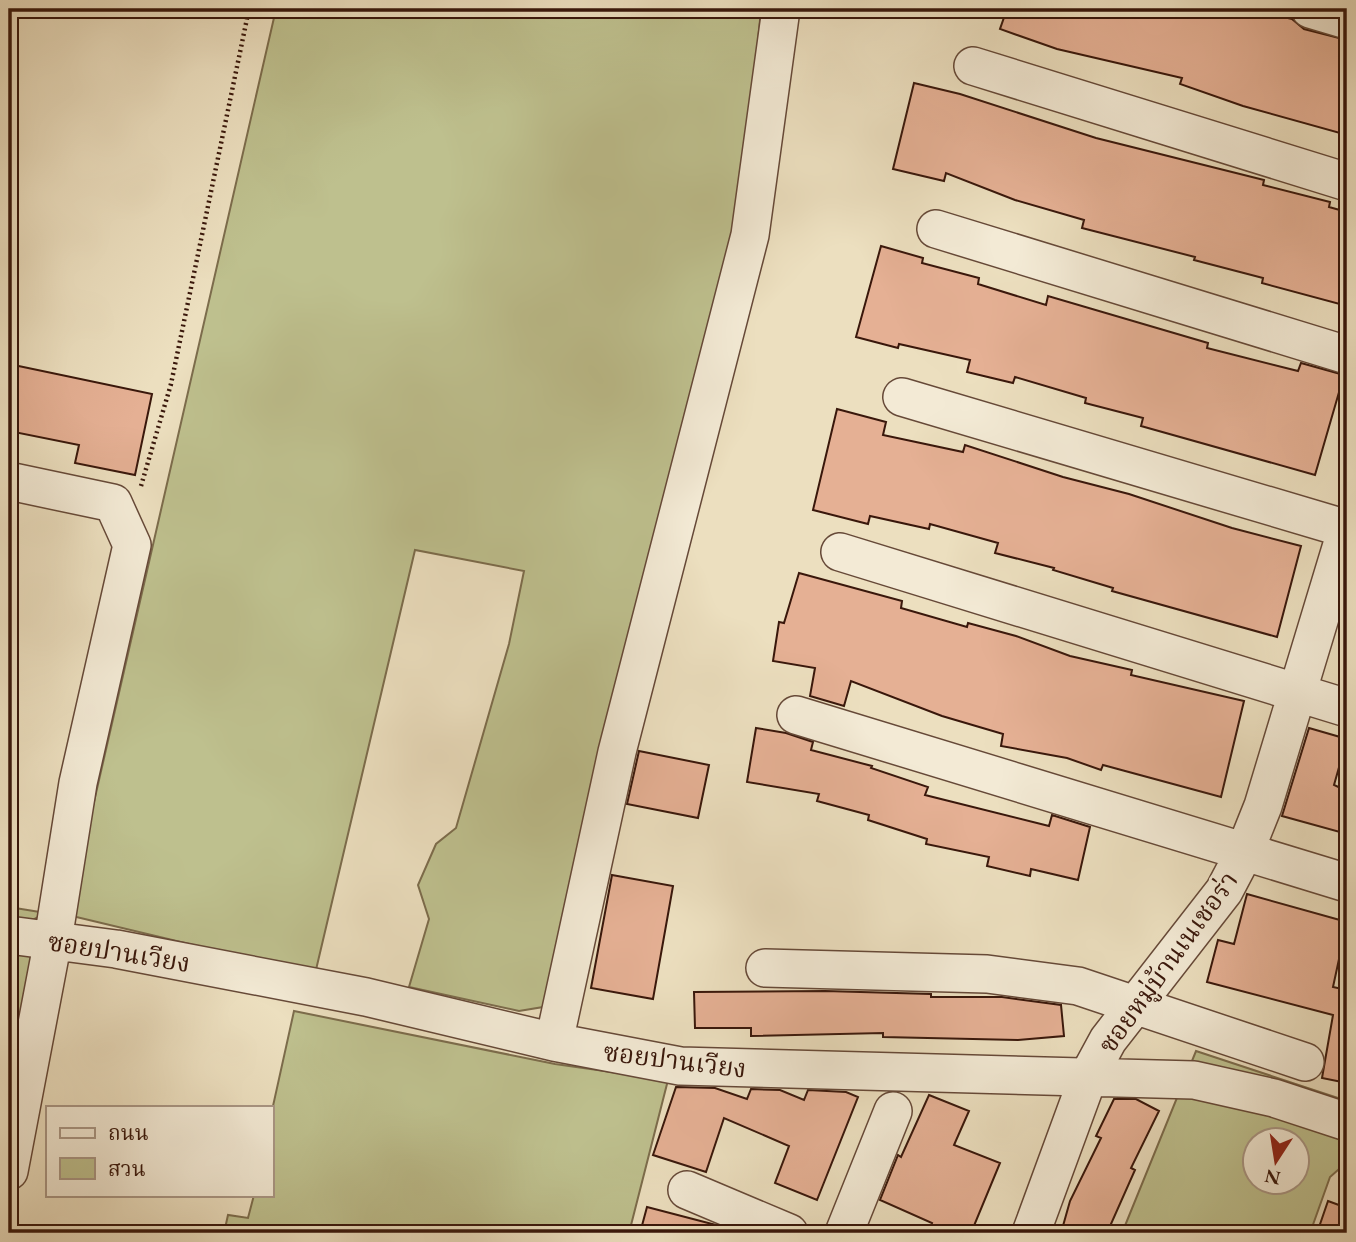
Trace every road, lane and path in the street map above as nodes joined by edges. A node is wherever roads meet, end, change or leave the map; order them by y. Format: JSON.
{"nodes":[{"id":1,"x":249,"y":9,"type":"edge"},
{"id":2,"x":781,"y":9,"type":"edge"},
{"id":3,"x":1310,"y":9,"type":"edge"},
{"id":4,"x":1347,"y":20,"type":"edge"},
{"id":5,"x":973,"y":66,"type":"dead end"},
{"id":6,"x":1347,"y":182,"type":"edge"},
{"id":7,"x":936,"y":229,"type":"dead end"},
{"id":8,"x":1347,"y":355,"type":"edge"},
{"id":9,"x":902,"y":397,"type":"dead end"},
{"id":10,"x":9,"y":481,"type":"edge"},
{"id":11,"x":141,"y":491,"type":"dead end"},
{"id":12,"x":1347,"y":529,"type":"edge"},
{"id":13,"x":840,"y":552,"type":"dead end"},
{"id":14,"x":1296,"y":692,"type":"junction"},
{"id":15,"x":1347,"y":708,"type":"edge"},
{"id":16,"x":796,"y":715,"type":"dead end"},
{"id":17,"x":1245,"y":851,"type":"junction"},
{"id":18,"x":1347,"y":883,"type":"edge"},
{"id":19,"x":9,"y":935,"type":"edge"},
{"id":20,"x":53,"y":940,"type":"junction"},
{"id":21,"x":765,"y":968,"type":"dead end"},
{"id":22,"x":1135,"y":1004,"type":"junction"},
{"id":23,"x":554,"y":1042,"type":"junction"},
{"id":24,"x":1305,"y":1062,"type":"dead end"},
{"id":25,"x":1089,"y":1075,"type":"junction"},
{"id":26,"x":894,"y":1111,"type":"dead end"},
{"id":27,"x":1347,"y":1122,"type":"edge"},
{"id":28,"x":9,"y":1171,"type":"edge"},
{"id":29,"x":687,"y":1190,"type":"dead end"},
{"id":30,"x":789,"y":1233,"type":"edge"},
{"id":31,"x":844,"y":1233,"type":"edge"},
{"id":32,"x":1031,"y":1233,"type":"edge"}],
"edges":[{"from":1,"to":11,"type":"path"},
{"from":2,"to":23,"type":"street"},
{"from":3,"to":4,"type":"street"},
{"from":5,"to":6,"type":"street"},
{"from":7,"to":8,"type":"street"},
{"from":9,"to":12,"type":"street"},
{"from":10,"to":20,"type":"street"},
{"from":12,"to":14,"type":"street","name":"ซอยหมู่บ้านเนเชอร่า"},
{"from":13,"to":14,"type":"street"},
{"from":14,"to":15,"type":"street"},
{"from":14,"to":17,"type":"street","name":"ซอยหมู่บ้านเนเชอร่า"},
{"from":16,"to":17,"type":"street"},
{"from":17,"to":18,"type":"street"},
{"from":17,"to":22,"type":"street","name":"ซอยหมู่บ้านเนเชอร่า"},
{"from":19,"to":20,"type":"street","name":"ซอยปานเวียง"},
{"from":20,"to":23,"type":"street","name":"ซอยปานเวียง"},
{"from":20,"to":28,"type":"street"},
{"from":21,"to":22,"type":"street"},
{"from":22,"to":24,"type":"street"},
{"from":22,"to":25,"type":"street","name":"ซอยหมู่บ้านเนเชอร่า"},
{"from":23,"to":25,"type":"street","name":"ซอยปานเวียง"},
{"from":25,"to":27,"type":"street","name":"ซอยปานเวียง"},
{"from":25,"to":32,"type":"street","name":"ซอยหมู่บ้านเนเชอร่า"},
{"from":26,"to":31,"type":"street"},
{"from":29,"to":30,"type":"street"}]}
